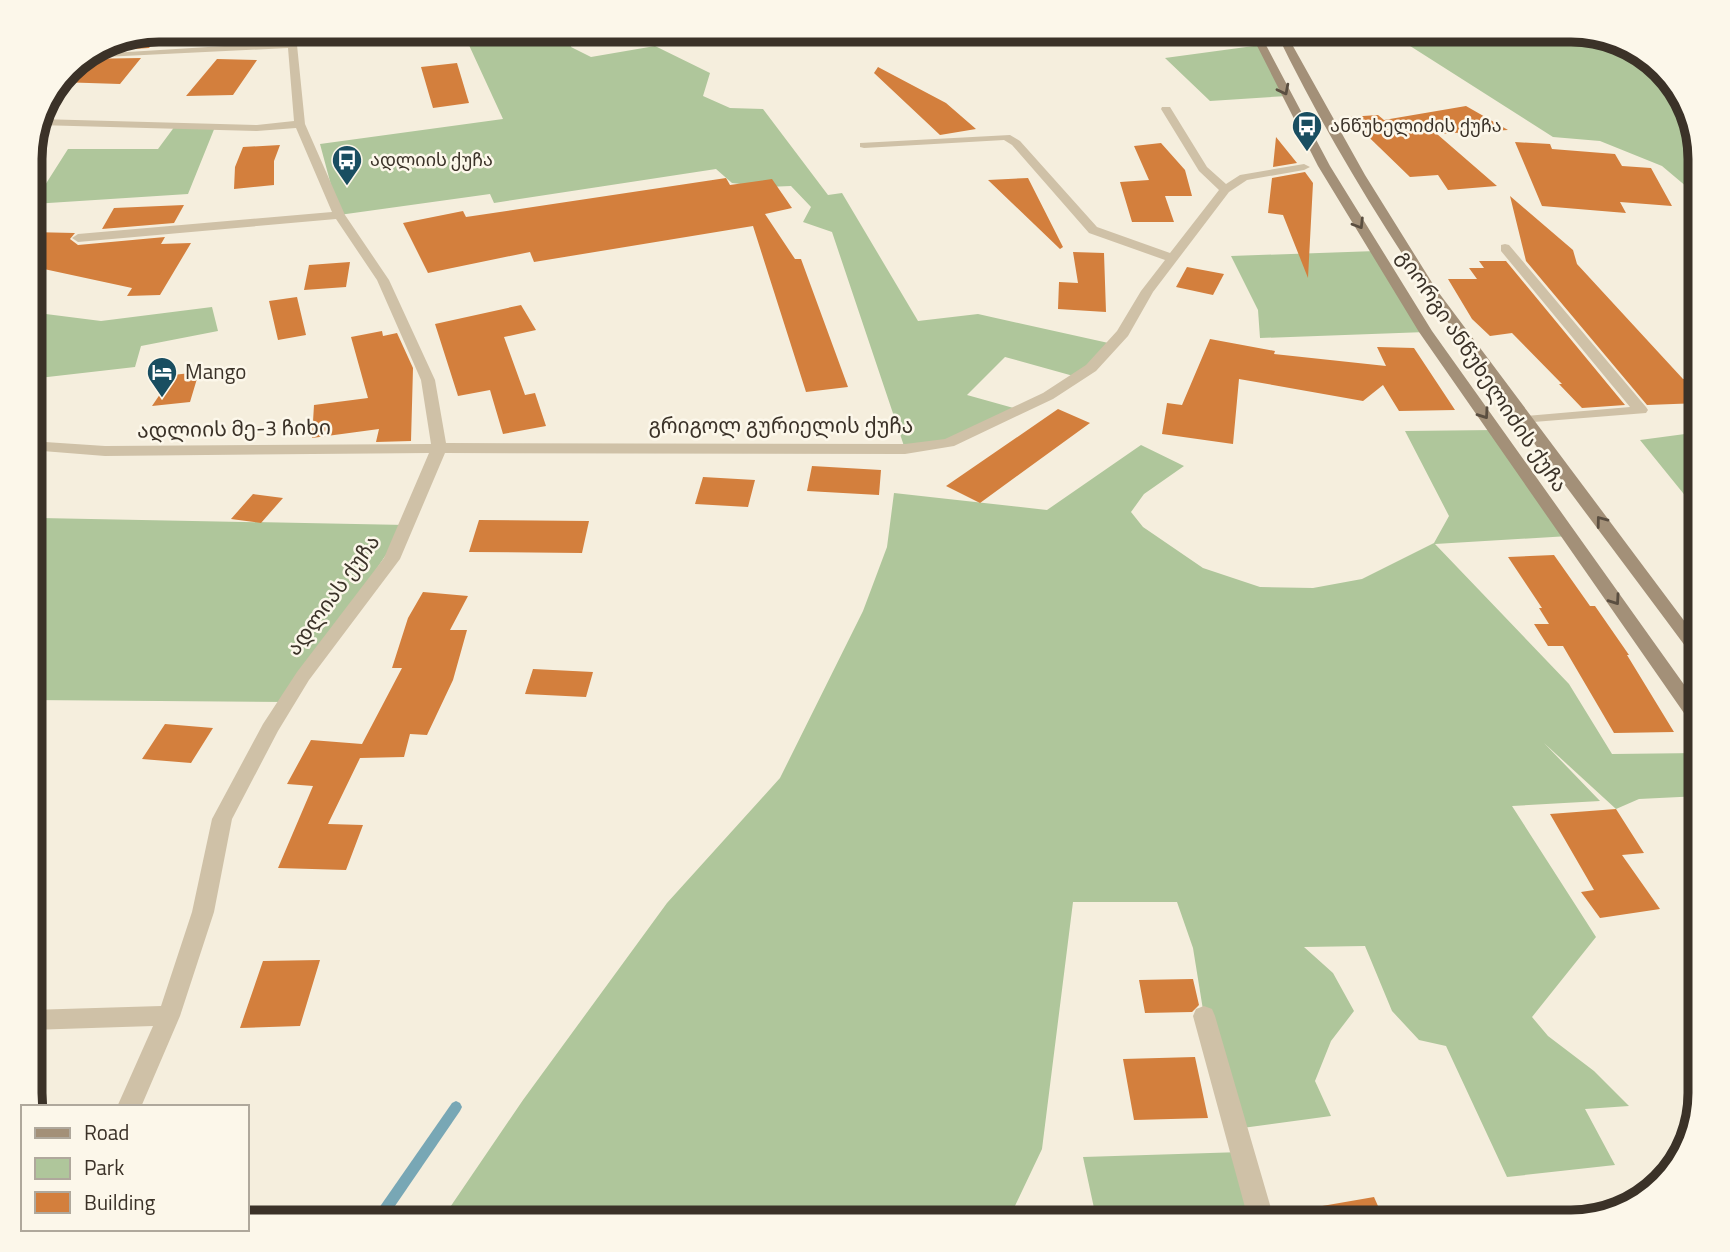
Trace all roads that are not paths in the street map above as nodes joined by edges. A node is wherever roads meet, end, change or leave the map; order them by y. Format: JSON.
{"nodes":[{"id":1,"x":293,"y":42,"type":"edge"},
{"id":2,"x":1259,"y":42,"type":"edge"},
{"id":3,"x":1286,"y":42,"type":"edge"},
{"id":4,"x":292,"y":46,"type":"junction"},
{"id":5,"x":104,"y":56,"type":"edge"},
{"id":6,"x":1166,"y":109,"type":"dead end"},
{"id":7,"x":48,"y":122,"type":"edge"},
{"id":8,"x":300,"y":124,"type":"junction"},
{"id":9,"x":864,"y":145,"type":"dead end"},
{"id":10,"x":1304,"y":167,"type":"dead end"},
{"id":11,"x":1225,"y":190,"type":"junction"},
{"id":12,"x":339,"y":215,"type":"junction"},
{"id":13,"x":78,"y":238,"type":"dead end"},
{"id":14,"x":1505,"y":248,"type":"dead end"},
{"id":15,"x":1171,"y":258,"type":"junction"},
{"id":16,"x":1527,"y":420,"type":"junction"},
{"id":17,"x":42,"y":447,"type":"edge"},
{"id":18,"x":439,"y":448,"type":"junction"},
{"id":19,"x":1688,"y":638,"type":"edge"},
{"id":20,"x":1688,"y":704,"type":"edge"},
{"id":21,"x":169,"y":1016,"type":"junction"},
{"id":22,"x":1204,"y":1016,"type":"dead end"},
{"id":23,"x":42,"y":1020,"type":"edge"},
{"id":24,"x":130,"y":1105,"type":"edge"},
{"id":25,"x":1259,"y":1210,"type":"edge"}],
"edges":[{"from":1,"to":4,"type":"street"},
{"from":2,"to":20,"type":"main road","name":"გიორგი ანწუხელიძის ქუჩა","one_way":true},
{"from":3,"to":16,"type":"main road","name":"გიორგი ანწუხელიძის ქუჩა"},
{"from":4,"to":5,"type":"street"},
{"from":4,"to":8,"type":"street"},
{"from":6,"to":11,"type":"street"},
{"from":7,"to":8,"type":"street"},
{"from":8,"to":12,"type":"street"},
{"from":9,"to":15,"type":"street"},
{"from":10,"to":11,"type":"street","name":"გრიგოლ გურიელის ქუჩა"},
{"from":11,"to":15,"type":"street","name":"გრიგოლ გურიელის ქუჩა"},
{"from":12,"to":13,"type":"street"},
{"from":12,"to":18,"type":"street"},
{"from":14,"to":16,"type":"street"},
{"from":15,"to":18,"type":"street","name":"გრიგოლ გურიელის ქუჩა"},
{"from":19,"to":16,"type":"main road","name":"გიორგი ანწუხელიძის ქუჩა","one_way":true},
{"from":17,"to":18,"type":"street","name":"ადლიის მე-3 ჩიხი"},
{"from":18,"to":21,"type":"street","name":"ადლიას ქუჩა"},
{"from":21,"to":23,"type":"street"},
{"from":21,"to":24,"type":"street","name":"ადლიას ქუჩა"},
{"from":22,"to":25,"type":"street"}]}
